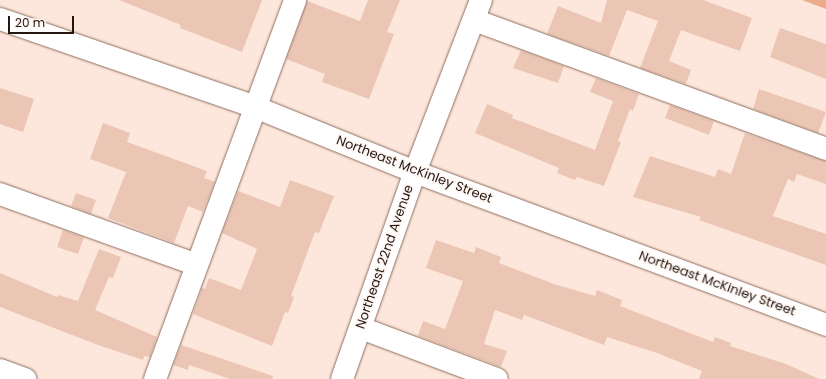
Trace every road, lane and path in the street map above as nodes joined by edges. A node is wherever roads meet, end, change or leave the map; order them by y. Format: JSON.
{"nodes":[{"id":1,"x":295,"y":0,"type":"edge"},
{"id":2,"x":478,"y":10,"type":"edge"},
{"id":3,"x":0,"y":19,"type":"edge"},
{"id":4,"x":255,"y":108,"type":"junction"},
{"id":5,"x":826,"y":149,"type":"edge"},
{"id":6,"x":415,"y":172,"type":"junction"},
{"id":7,"x":0,"y":194,"type":"edge"},
{"id":8,"x":197,"y":265,"type":"junction"},
{"id":9,"x":826,"y":324,"type":"edge"},
{"id":10,"x":361,"y":328,"type":"junction"},
{"id":11,"x":0,"y":370,"type":"edge"},
{"id":12,"x":24,"y":379,"type":"edge"},
{"id":13,"x":155,"y":379,"type":"edge"},
{"id":14,"x":342,"y":379,"type":"edge"},
{"id":15,"x":497,"y":379,"type":"edge"}],
"edges":[{"from":1,"to":4,"type":"street"},
{"from":2,"to":5,"type":"street"},
{"from":2,"to":6,"type":"street","name":"Northeast 22nd Avenue"},
{"from":3,"to":4,"type":"street","name":"Northeast McKinley Street"},
{"from":4,"to":6,"type":"street","name":"Northeast McKinley Street"},
{"from":4,"to":8,"type":"street"},
{"from":6,"to":9,"type":"street","name":"Northeast McKinley Street"},
{"from":6,"to":10,"type":"street","name":"Northeast 22nd Avenue"},
{"from":7,"to":8,"type":"street"},
{"from":8,"to":13,"type":"street"},
{"from":10,"to":14,"type":"street","name":"Northeast 22nd Avenue"},
{"from":10,"to":15,"type":"street"},
{"from":11,"to":12,"type":"street"}]}
